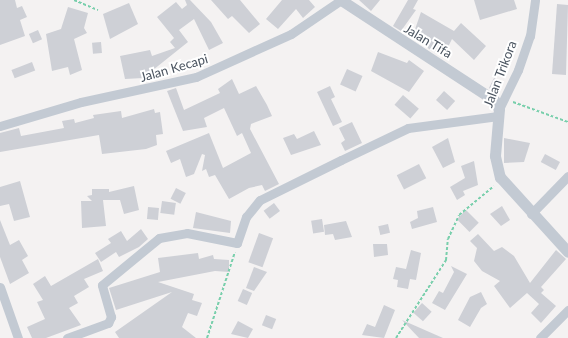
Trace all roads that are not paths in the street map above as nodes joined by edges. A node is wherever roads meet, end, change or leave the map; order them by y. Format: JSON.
{"nodes":[{"id":1,"x":341,"y":0,"type":"edge"},
{"id":2,"x":535,"y":0,"type":"edge"},
{"id":3,"x":500,"y":109,"type":"junction"},
{"id":4,"x":0,"y":126,"type":"edge"},
{"id":5,"x":568,"y":176,"type":"edge"},
{"id":6,"x":531,"y":214,"type":"junction"},
{"id":7,"x":568,"y":252,"type":"edge"},
{"id":8,"x":0,"y":288,"type":"edge"},
{"id":9,"x":2,"y":300,"type":"edge"},
{"id":10,"x":568,"y":310,"type":"edge"},
{"id":11,"x":18,"y":338,"type":"edge"},
{"id":12,"x":67,"y":338,"type":"edge"},
{"id":13,"x":540,"y":338,"type":"edge"}],
"edges":[{"from":1,"to":3,"type":"street","name":"Jalan Tifa"},
{"from":1,"to":4,"type":"street","name":"Jalan Kecapi"},
{"from":2,"to":3,"type":"street","name":"Jalan Trikora"},
{"from":3,"to":6,"type":"street","name":"Jalan Trikora"},
{"from":3,"to":12,"type":"street"},
{"from":5,"to":6,"type":"street"},
{"from":6,"to":7,"type":"street","name":"Jalan Trikora"},
{"from":8,"to":9,"type":"street"},
{"from":9,"to":11,"type":"street"},
{"from":10,"to":13,"type":"street"}]}
